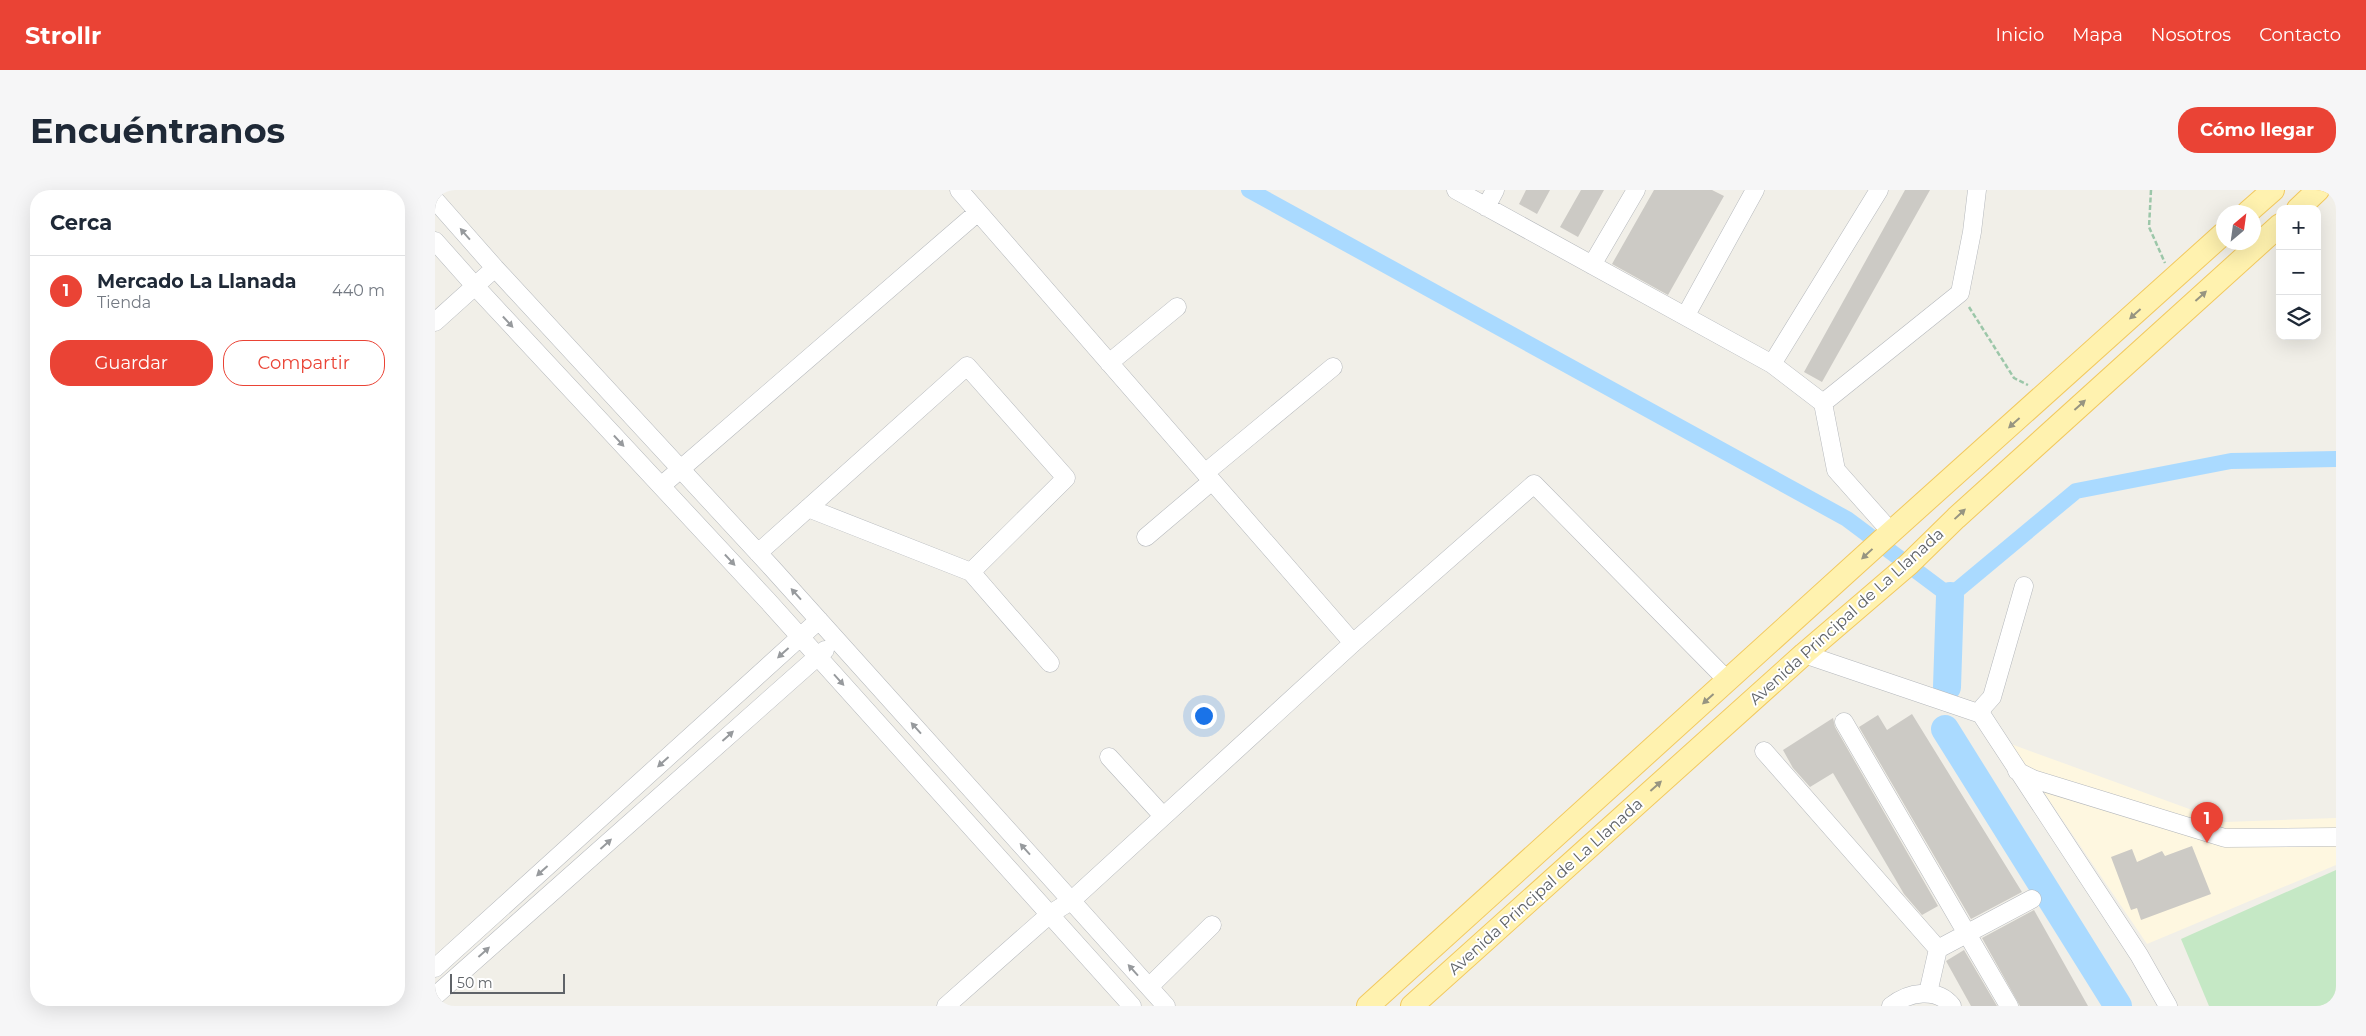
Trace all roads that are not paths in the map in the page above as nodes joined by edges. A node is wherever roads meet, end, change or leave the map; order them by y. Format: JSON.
{"nodes":[{"id":1,"x":959,"y":190,"type":"edge"},
{"id":2,"x":1456,"y":190,"type":"edge"},
{"id":3,"x":1495,"y":190,"type":"edge"},
{"id":4,"x":1636,"y":190,"type":"edge"},
{"id":5,"x":1755,"y":190,"type":"edge"},
{"id":6,"x":1879,"y":190,"type":"edge"},
{"id":7,"x":1977,"y":190,"type":"edge"},
{"id":8,"x":2273,"y":190,"type":"edge"},
{"id":9,"x":2318,"y":190,"type":"edge"},
{"id":10,"x":435,"y":200,"type":"edge"},
{"id":11,"x":2256,"y":205,"type":"edge"},
{"id":12,"x":2302,"y":205,"type":"edge"},
{"id":13,"x":1486,"y":207,"type":"junction"},
{"id":14,"x":978,"y":212,"type":"junction"},
{"id":15,"x":2276,"y":229,"type":"edge"},
{"id":16,"x":2216,"y":240,"type":"edge"},
{"id":17,"x":435,"y":241,"type":"edge"},
{"id":18,"x":1592,"y":265,"type":"junction"},
{"id":19,"x":495,"y":268,"type":"junction"},
{"id":20,"x":475,"y":286,"type":"junction"},
{"id":21,"x":1177,"y":307,"type":"dead end"},
{"id":22,"x":1686,"y":315,"type":"junction"},
{"id":23,"x":435,"y":322,"type":"edge"},
{"id":24,"x":1109,"y":363,"type":"junction"},
{"id":25,"x":1772,"y":364,"type":"junction"},
{"id":26,"x":1333,"y":367,"type":"dead end"},
{"id":27,"x":1823,"y":403,"type":"junction"},
{"id":28,"x":682,"y":469,"type":"junction"},
{"id":29,"x":1209,"y":477,"type":"junction"},
{"id":30,"x":661,"y":486,"type":"junction"},
{"id":31,"x":808,"y":508,"type":"junction"},
{"id":32,"x":1892,"y":533,"type":"junction"},
{"id":33,"x":1146,"y":537,"type":"dead end"},
{"id":34,"x":758,"y":553,"type":"junction"},
{"id":35,"x":971,"y":572,"type":"junction"},
{"id":36,"x":2024,"y":586,"type":"dead end"},
{"id":37,"x":1798,"y":618,"type":"junction"},
{"id":38,"x":819,"y":620,"type":"junction"},
{"id":39,"x":800,"y":637,"type":"junction"},
{"id":40,"x":837,"y":640,"type":"junction"},
{"id":41,"x":1353,"y":643,"type":"junction"},
{"id":42,"x":1761,"y":651,"type":"junction"},
{"id":43,"x":1804,"y":654,"type":"junction"},
{"id":44,"x":818,"y":656,"type":"junction"},
{"id":45,"x":1050,"y":663,"type":"dead end"},
{"id":46,"x":1728,"y":681,"type":"junction"},
{"id":47,"x":1981,"y":714,"type":"junction"},
{"id":48,"x":1845,"y":722,"type":"dead end"},
{"id":49,"x":1764,"y":751,"type":"dead end"},
{"id":50,"x":1109,"y":757,"type":"dead end"},
{"id":51,"x":2017,"y":771,"type":"junction"},
{"id":52,"x":1163,"y":816,"type":"junction"},
{"id":53,"x":2336,"y":837,"type":"edge"},
{"id":54,"x":2032,"y":899,"type":"dead end"},
{"id":55,"x":1071,"y":901,"type":"junction"},
{"id":56,"x":1050,"y":914,"type":"junction"},
{"id":57,"x":1212,"y":925,"type":"dead end"},
{"id":58,"x":1968,"y":933,"type":"junction"},
{"id":59,"x":1938,"y":949,"type":"junction"},
{"id":60,"x":435,"y":968,"type":"edge"},
{"id":61,"x":1149,"y":987,"type":"junction"},
{"id":62,"x":1928,"y":993,"type":"junction"},
{"id":63,"x":435,"y":996,"type":"edge"},
{"id":64,"x":946,"y":1006,"type":"edge"},
{"id":65,"x":1132,"y":1006,"type":"edge"},
{"id":66,"x":1166,"y":1006,"type":"edge"},
{"id":67,"x":1368,"y":1006,"type":"edge"},
{"id":68,"x":1412,"y":1006,"type":"edge"},
{"id":69,"x":1891,"y":1006,"type":"edge"},
{"id":70,"x":1952,"y":1006,"type":"edge"},
{"id":71,"x":2009,"y":1006,"type":"edge"},
{"id":72,"x":2168,"y":1006,"type":"edge"}],
"edges":[{"from":1,"to":14,"type":"street"},
{"from":2,"to":13,"type":"street"},
{"from":3,"to":13,"type":"street"},
{"from":4,"to":18,"type":"street"},
{"from":5,"to":22,"type":"street"},
{"from":6,"to":25,"type":"street"},
{"from":7,"to":27,"type":"street"},
{"from":8,"to":11,"type":"main road"},
{"from":9,"to":12,"type":"main road"},
{"from":19,"to":10,"type":"street","one_way":true},
{"from":13,"to":18,"type":"street"},
{"from":14,"to":24,"type":"street"},
{"from":14,"to":28,"type":"street"},
{"from":43,"to":15,"type":"main road","name":"Avenida Principal de La Llanada","one_way":true},
{"from":16,"to":32,"type":"main road","name":"Avenida Principal de La Llanada","one_way":true},
{"from":17,"to":20,"type":"street"},
{"from":18,"to":22,"type":"street"},
{"from":19,"to":20,"type":"street"},
{"from":19,"to":28,"type":"street"},
{"from":20,"to":23,"type":"street"},
{"from":20,"to":30,"type":"street","one_way":true},
{"from":21,"to":24,"type":"street"},
{"from":22,"to":25,"type":"street"},
{"from":24,"to":29,"type":"street"},
{"from":25,"to":27,"type":"street"},
{"from":26,"to":29,"type":"street"},
{"from":27,"to":32,"type":"street"},
{"from":28,"to":30,"type":"street"},
{"from":28,"to":34,"type":"street"},
{"from":29,"to":33,"type":"street"},
{"from":29,"to":41,"type":"street"},
{"from":30,"to":39,"type":"street","one_way":true},
{"from":31,"to":34,"type":"street"},
{"from":31,"to":35,"type":"street"},
{"from":31,"to":35,"type":"street"},
{"from":32,"to":37,"type":"main road","name":"Avenida Principal de La Llanada","one_way":true},
{"from":38,"to":34,"type":"street","one_way":true},
{"from":35,"to":45,"type":"street"},
{"from":36,"to":47,"type":"street"},
{"from":37,"to":42,"type":"main road","name":"Avenida Principal de La Llanada"},
{"from":37,"to":43,"type":"main road"},
{"from":38,"to":39,"type":"street"},
{"from":38,"to":40,"type":"street"},
{"from":39,"to":44,"type":"street"},
{"from":39,"to":60,"type":"street","one_way":true},
{"from":40,"to":44,"type":"street"},
{"from":55,"to":40,"type":"street","one_way":true},
{"from":41,"to":46,"type":"street"},
{"from":41,"to":52,"type":"street"},
{"from":42,"to":43,"type":"main road"},
{"from":42,"to":46,"type":"main road","name":"Avenida Principal de La Llanada"},
{"from":43,"to":47,"type":"street"},
{"from":68,"to":43,"type":"main road","name":"Avenida Principal de La Llanada","one_way":true},
{"from":44,"to":56,"type":"street","one_way":true},
{"from":63,"to":44,"type":"street","one_way":true},
{"from":46,"to":67,"type":"main road","name":"Avenida Principal de La Llanada","one_way":true},
{"from":47,"to":51,"type":"street"},
{"from":48,"to":58,"type":"street"},
{"from":49,"to":59,"type":"street"},
{"from":50,"to":52,"type":"street"},
{"from":51,"to":53,"type":"street"},
{"from":51,"to":72,"type":"street"},
{"from":52,"to":55,"type":"street"},
{"from":54,"to":58,"type":"street"},
{"from":55,"to":56,"type":"street"},
{"from":61,"to":55,"type":"street","one_way":true},
{"from":56,"to":64,"type":"street"},
{"from":56,"to":65,"type":"street"},
{"from":57,"to":61,"type":"street"},
{"from":58,"to":59,"type":"street"},
{"from":58,"to":71,"type":"street"},
{"from":59,"to":62,"type":"street"},
{"from":61,"to":66,"type":"street"},
{"from":62,"to":69,"type":"street"},
{"from":62,"to":70,"type":"street"}]}
